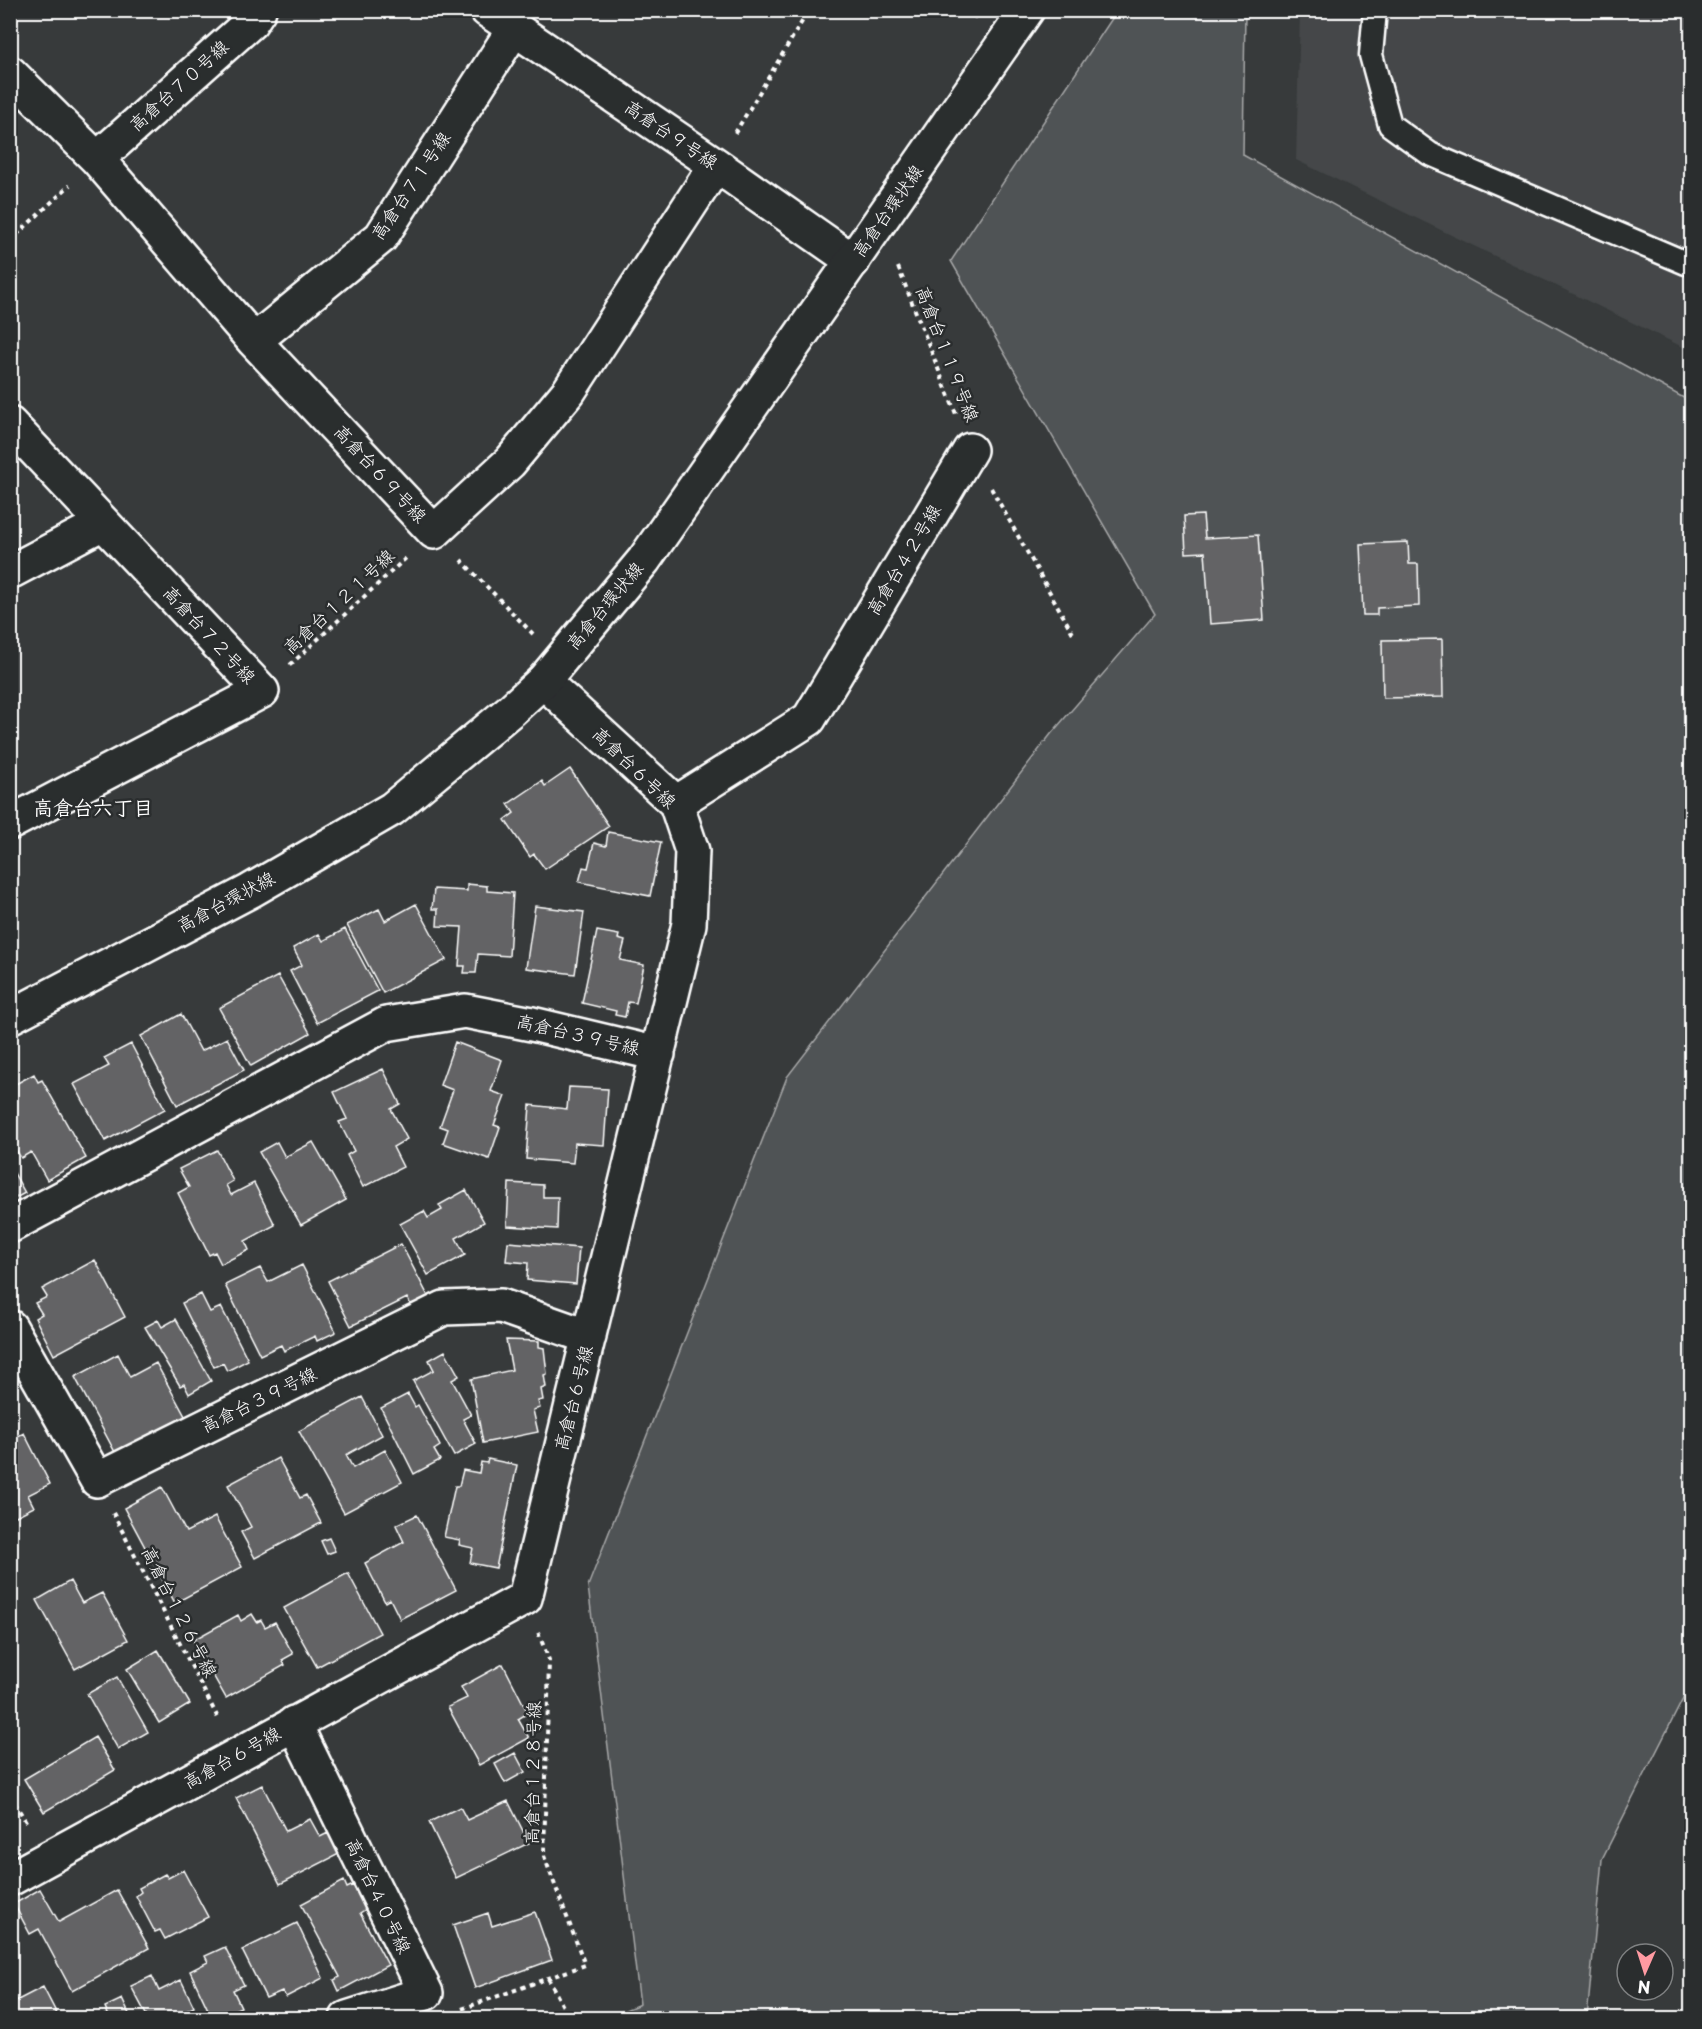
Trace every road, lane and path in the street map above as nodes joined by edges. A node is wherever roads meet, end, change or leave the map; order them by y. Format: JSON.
{"nodes":[{"id":1,"x":259,"y":10,"type":"edge"},
{"id":2,"x":487,"y":10,"type":"edge"},
{"id":3,"x":808,"y":10,"type":"edge"},
{"id":4,"x":965,"y":10,"type":"edge"},
{"id":5,"x":1027,"y":10,"type":"edge"},
{"id":6,"x":1375,"y":10,"type":"edge"},
{"id":7,"x":977,"y":18,"type":"dead end"},
{"id":8,"x":514,"y":29,"type":"junction"},
{"id":9,"x":10,"y":73,"type":"edge"},
{"id":10,"x":97,"y":159,"type":"junction"},
{"id":11,"x":716,"y":165,"type":"junction"},
{"id":12,"x":10,"y":241,"type":"edge"},
{"id":13,"x":854,"y":261,"type":"junction"},
{"id":14,"x":1692,"y":263,"type":"edge"},
{"id":15,"x":898,"y":267,"type":"dead end"},
{"id":16,"x":254,"y":341,"type":"junction"},
{"id":17,"x":10,"y":424,"type":"edge"},
{"id":18,"x":970,"y":450,"type":"junction"},
{"id":19,"x":103,"y":523,"type":"junction"},
{"id":20,"x":434,"y":532,"type":"junction"},
{"id":21,"x":10,"y":572,"type":"edge"},
{"id":22,"x":533,"y":635,"type":"dead end"},
{"id":23,"x":1075,"y":637,"type":"dead end"},
{"id":24,"x":543,"y":681,"type":"junction"},
{"id":25,"x":262,"y":691,"type":"junction"},
{"id":26,"x":676,"y":803,"type":"junction"},
{"id":27,"x":10,"y":823,"type":"edge"},
{"id":28,"x":10,"y":1017,"type":"edge"},
{"id":29,"x":658,"y":1054,"type":"junction"},
{"id":30,"x":10,"y":1226,"type":"edge"},
{"id":31,"x":10,"y":1327,"type":"edge"},
{"id":32,"x":589,"y":1337,"type":"junction"},
{"id":33,"x":97,"y":1480,"type":"junction"},
{"id":34,"x":525,"y":1598,"type":"junction"},
{"id":35,"x":294,"y":1724,"type":"junction"},
{"id":36,"x":237,"y":1755,"type":"junction"},
{"id":37,"x":10,"y":1879,"type":"edge"},
{"id":38,"x":548,"y":1978,"type":"junction"},
{"id":39,"x":455,"y":2011,"type":"dead end"},
{"id":40,"x":347,"y":2019,"type":"edge"},
{"id":41,"x":569,"y":2019,"type":"edge"}],
"edges":[{"from":1,"to":10,"type":"street","name":"高倉台７０号線"},
{"from":2,"to":8,"type":"street","name":"高倉台９号線"},
{"from":3,"to":11,"type":"path"},
{"from":4,"to":7,"type":"path"},
{"from":5,"to":13,"type":"street","name":"高倉台環状線"},
{"from":6,"to":14,"type":"lane"},
{"from":8,"to":11,"type":"street","name":"高倉台９号線"},
{"from":8,"to":16,"type":"street","name":"高倉台７１号線"},
{"from":9,"to":10,"type":"street","name":"高倉台６９号線"},
{"from":10,"to":12,"type":"path"},
{"from":10,"to":16,"type":"street","name":"高倉台６９号線"},
{"from":11,"to":13,"type":"street","name":"高倉台９号線"},
{"from":11,"to":20,"type":"street","name":"高倉台６９号線"},
{"from":13,"to":24,"type":"street","name":"高倉台環状線"},
{"from":15,"to":18,"type":"path","name":"高倉台１１９号線"},
{"from":16,"to":20,"type":"street","name":"高倉台６９号線"},
{"from":17,"to":19,"type":"street","name":"高倉台７２号線"},
{"from":18,"to":23,"type":"path"},
{"from":18,"to":26,"type":"street","name":"高倉台４２号線"},
{"from":19,"to":21,"type":"street"},
{"from":19,"to":25,"type":"street","name":"高倉台７２号線"},
{"from":20,"to":22,"type":"path"},
{"from":20,"to":25,"type":"path","name":"高倉台１２１号線"},
{"from":24,"to":26,"type":"street","name":"高倉台６号線"},
{"from":24,"to":28,"type":"street","name":"高倉台環状線"},
{"from":25,"to":27,"type":"street","name":"高倉台７２号線"},
{"from":26,"to":29,"type":"street","name":"高倉台６号線"},
{"from":29,"to":30,"type":"street","name":"高倉台３９号線"},
{"from":29,"to":32,"type":"street","name":"高倉台６号線"},
{"from":31,"to":33,"type":"street"},
{"from":32,"to":33,"type":"street","name":"高倉台３９号線"},
{"from":32,"to":34,"type":"street","name":"高倉台６号線"},
{"from":33,"to":36,"type":"path","name":"高倉台１２６号線"},
{"from":34,"to":35,"type":"street","name":"高倉台６号線"},
{"from":34,"to":38,"type":"path","name":"高倉台１２８号線"},
{"from":35,"to":36,"type":"street","name":"高倉台６号線"},
{"from":35,"to":40,"type":"street","name":"高倉台４０号線"},
{"from":36,"to":37,"type":"street","name":"高倉台６号線"},
{"from":38,"to":39,"type":"path","name":"高倉台１２８号線"},
{"from":38,"to":41,"type":"path"}]}
